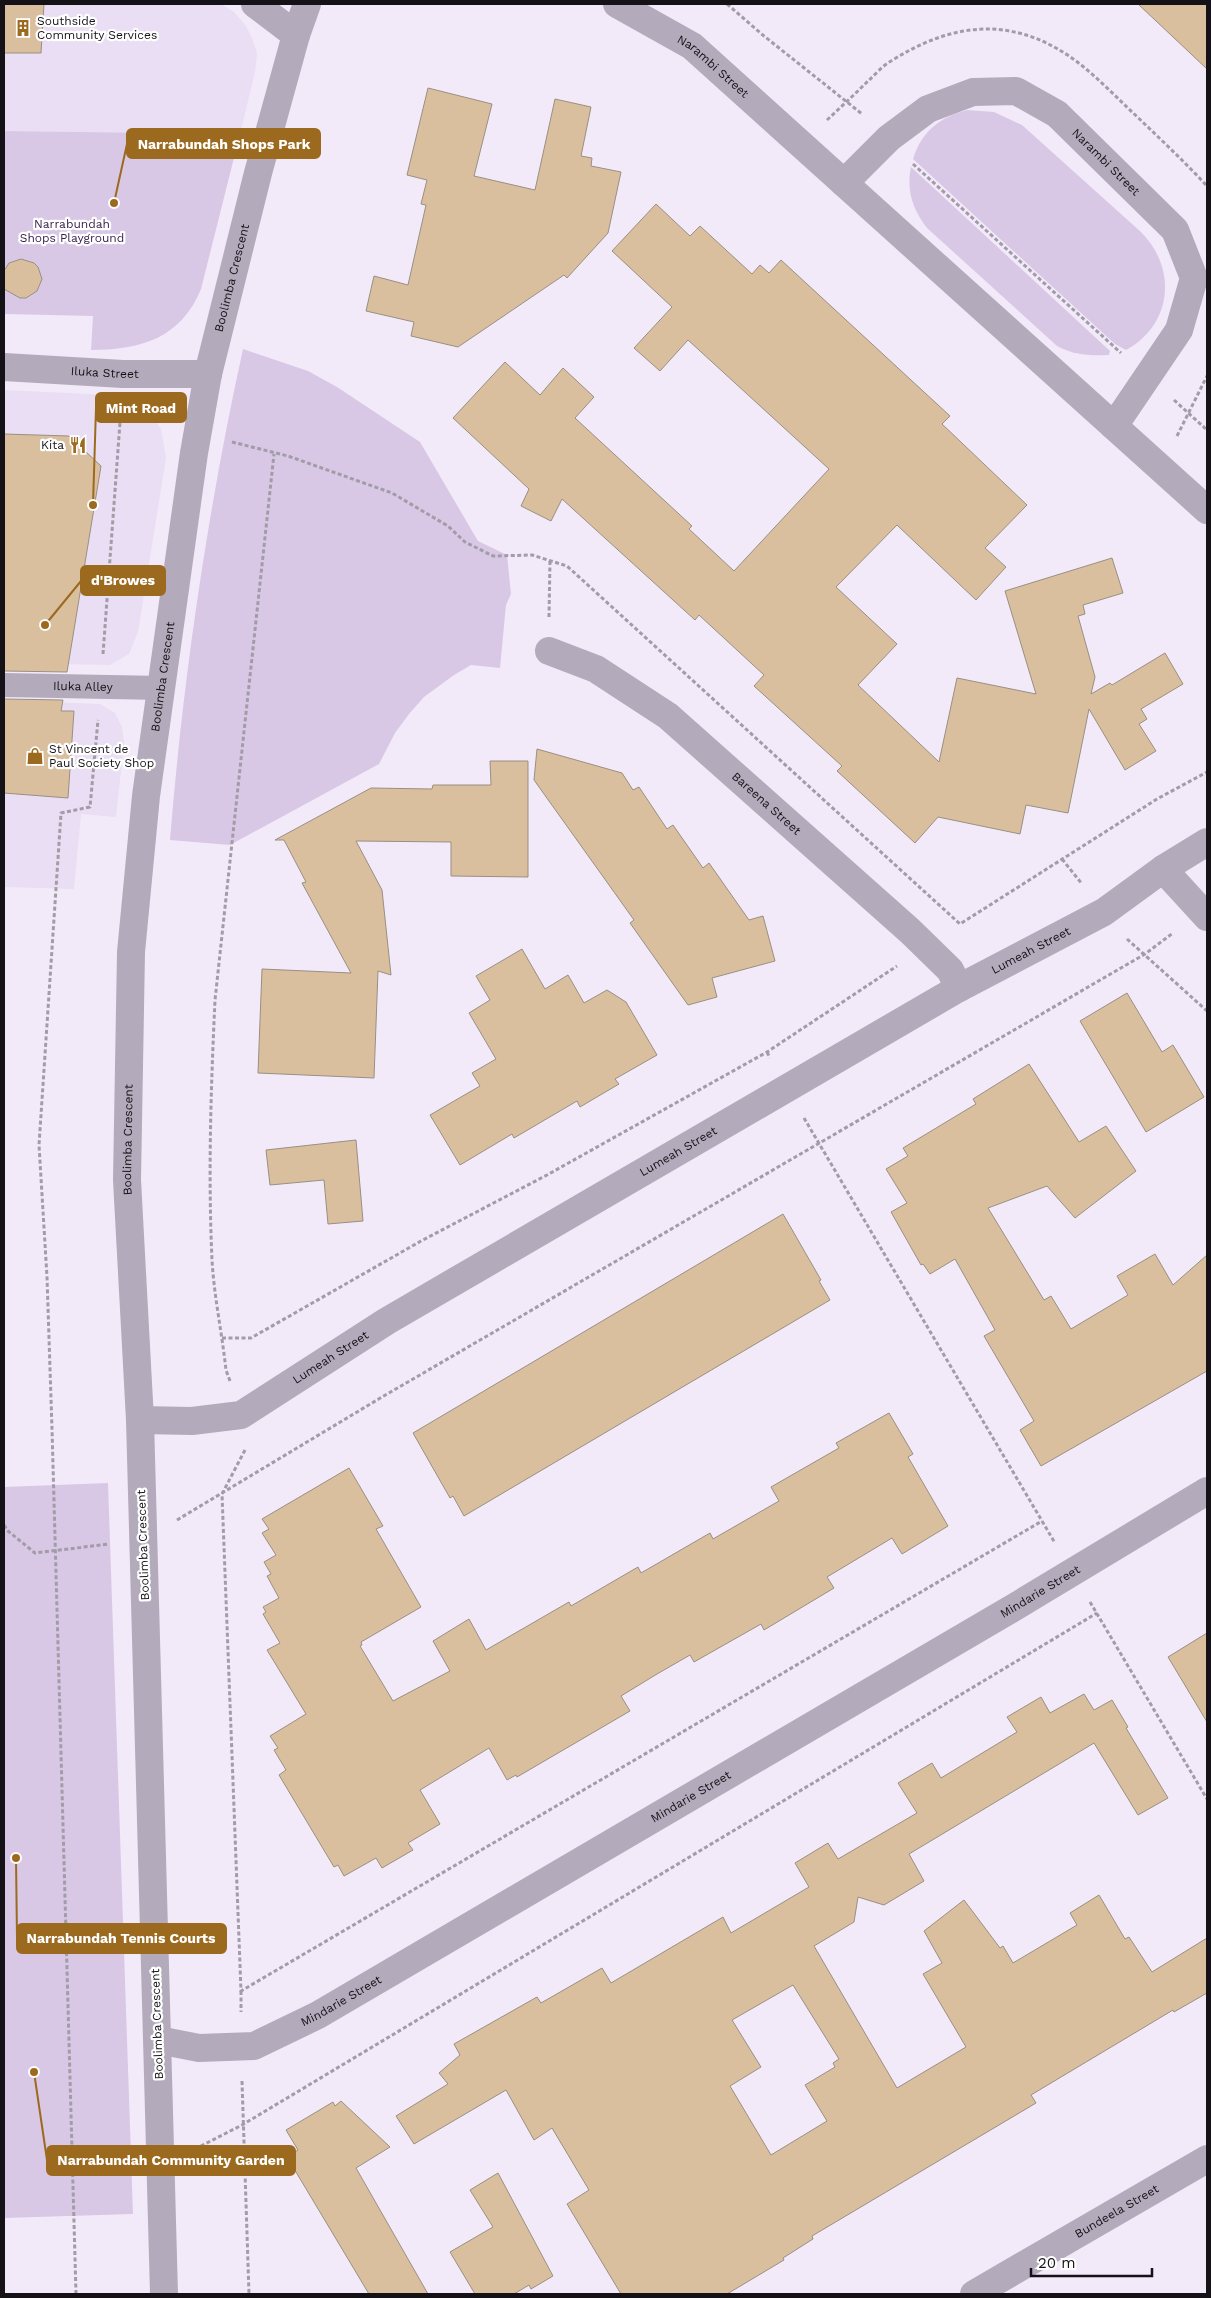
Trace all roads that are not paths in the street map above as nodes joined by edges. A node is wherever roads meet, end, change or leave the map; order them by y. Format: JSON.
{"nodes":[{"id":1,"x":255,"y":4,"type":"edge"},
{"id":2,"x":307,"y":4,"type":"edge"},
{"id":3,"x":617,"y":4,"type":"edge"},
{"id":4,"x":296,"y":35,"type":"junction"},
{"id":5,"x":844,"y":183,"type":"junction"},
{"id":6,"x":4,"y":368,"type":"edge"},
{"id":7,"x":208,"y":374,"type":"junction"},
{"id":8,"x":1114,"y":426,"type":"junction"},
{"id":9,"x":1207,"y":510,"type":"edge"},
{"id":10,"x":549,"y":651,"type":"road end"},
{"id":11,"x":4,"y":684,"type":"edge"},
{"id":12,"x":162,"y":688,"type":"junction"},
{"id":13,"x":1207,"y":842,"type":"edge"},
{"id":14,"x":1162,"y":870,"type":"junction"},
{"id":15,"x":1205,"y":915,"type":"edge"},
{"id":16,"x":959,"y":988,"type":"junction"},
{"id":17,"x":140,"y":1420,"type":"junction"},
{"id":18,"x":1207,"y":1491,"type":"edge"},
{"id":19,"x":158,"y":2040,"type":"junction"},
{"id":20,"x":1207,"y":2159,"type":"edge"},
{"id":21,"x":164,"y":2294,"type":"edge"},
{"id":22,"x":974,"y":2294,"type":"edge"}],
"edges":[{"from":1,"to":4,"type":"street"},
{"from":2,"to":4,"type":"street","name":"Boolimba Crescent"},
{"from":3,"to":5,"type":"street","name":"Narambi Street"},
{"from":4,"to":7,"type":"street","name":"Boolimba Crescent"},
{"from":5,"to":8,"type":"street","name":"Narambi Street"},
{"from":5,"to":8,"type":"street","name":"Narambi Street"},
{"from":6,"to":7,"type":"street","name":"Iluka Street"},
{"from":7,"to":12,"type":"street","name":"Boolimba Crescent"},
{"from":8,"to":9,"type":"street","name":"Narambi Street"},
{"from":10,"to":16,"type":"street","name":"Bareena Street"},
{"from":11,"to":12,"type":"lane","name":"Iluka Alley"},
{"from":12,"to":17,"type":"street","name":"Boolimba Crescent"},
{"from":13,"to":14,"type":"street","name":"Lumeah Street"},
{"from":14,"to":15,"type":"street"},
{"from":14,"to":16,"type":"street","name":"Lumeah Street"},
{"from":16,"to":17,"type":"street","name":"Lumeah Street"},
{"from":17,"to":19,"type":"street","name":"Boolimba Crescent"},
{"from":18,"to":19,"type":"street","name":"Mindarie Street"},
{"from":19,"to":21,"type":"street","name":"Boolimba Crescent"},
{"from":20,"to":22,"type":"street","name":"Bundeela Street"}]}
